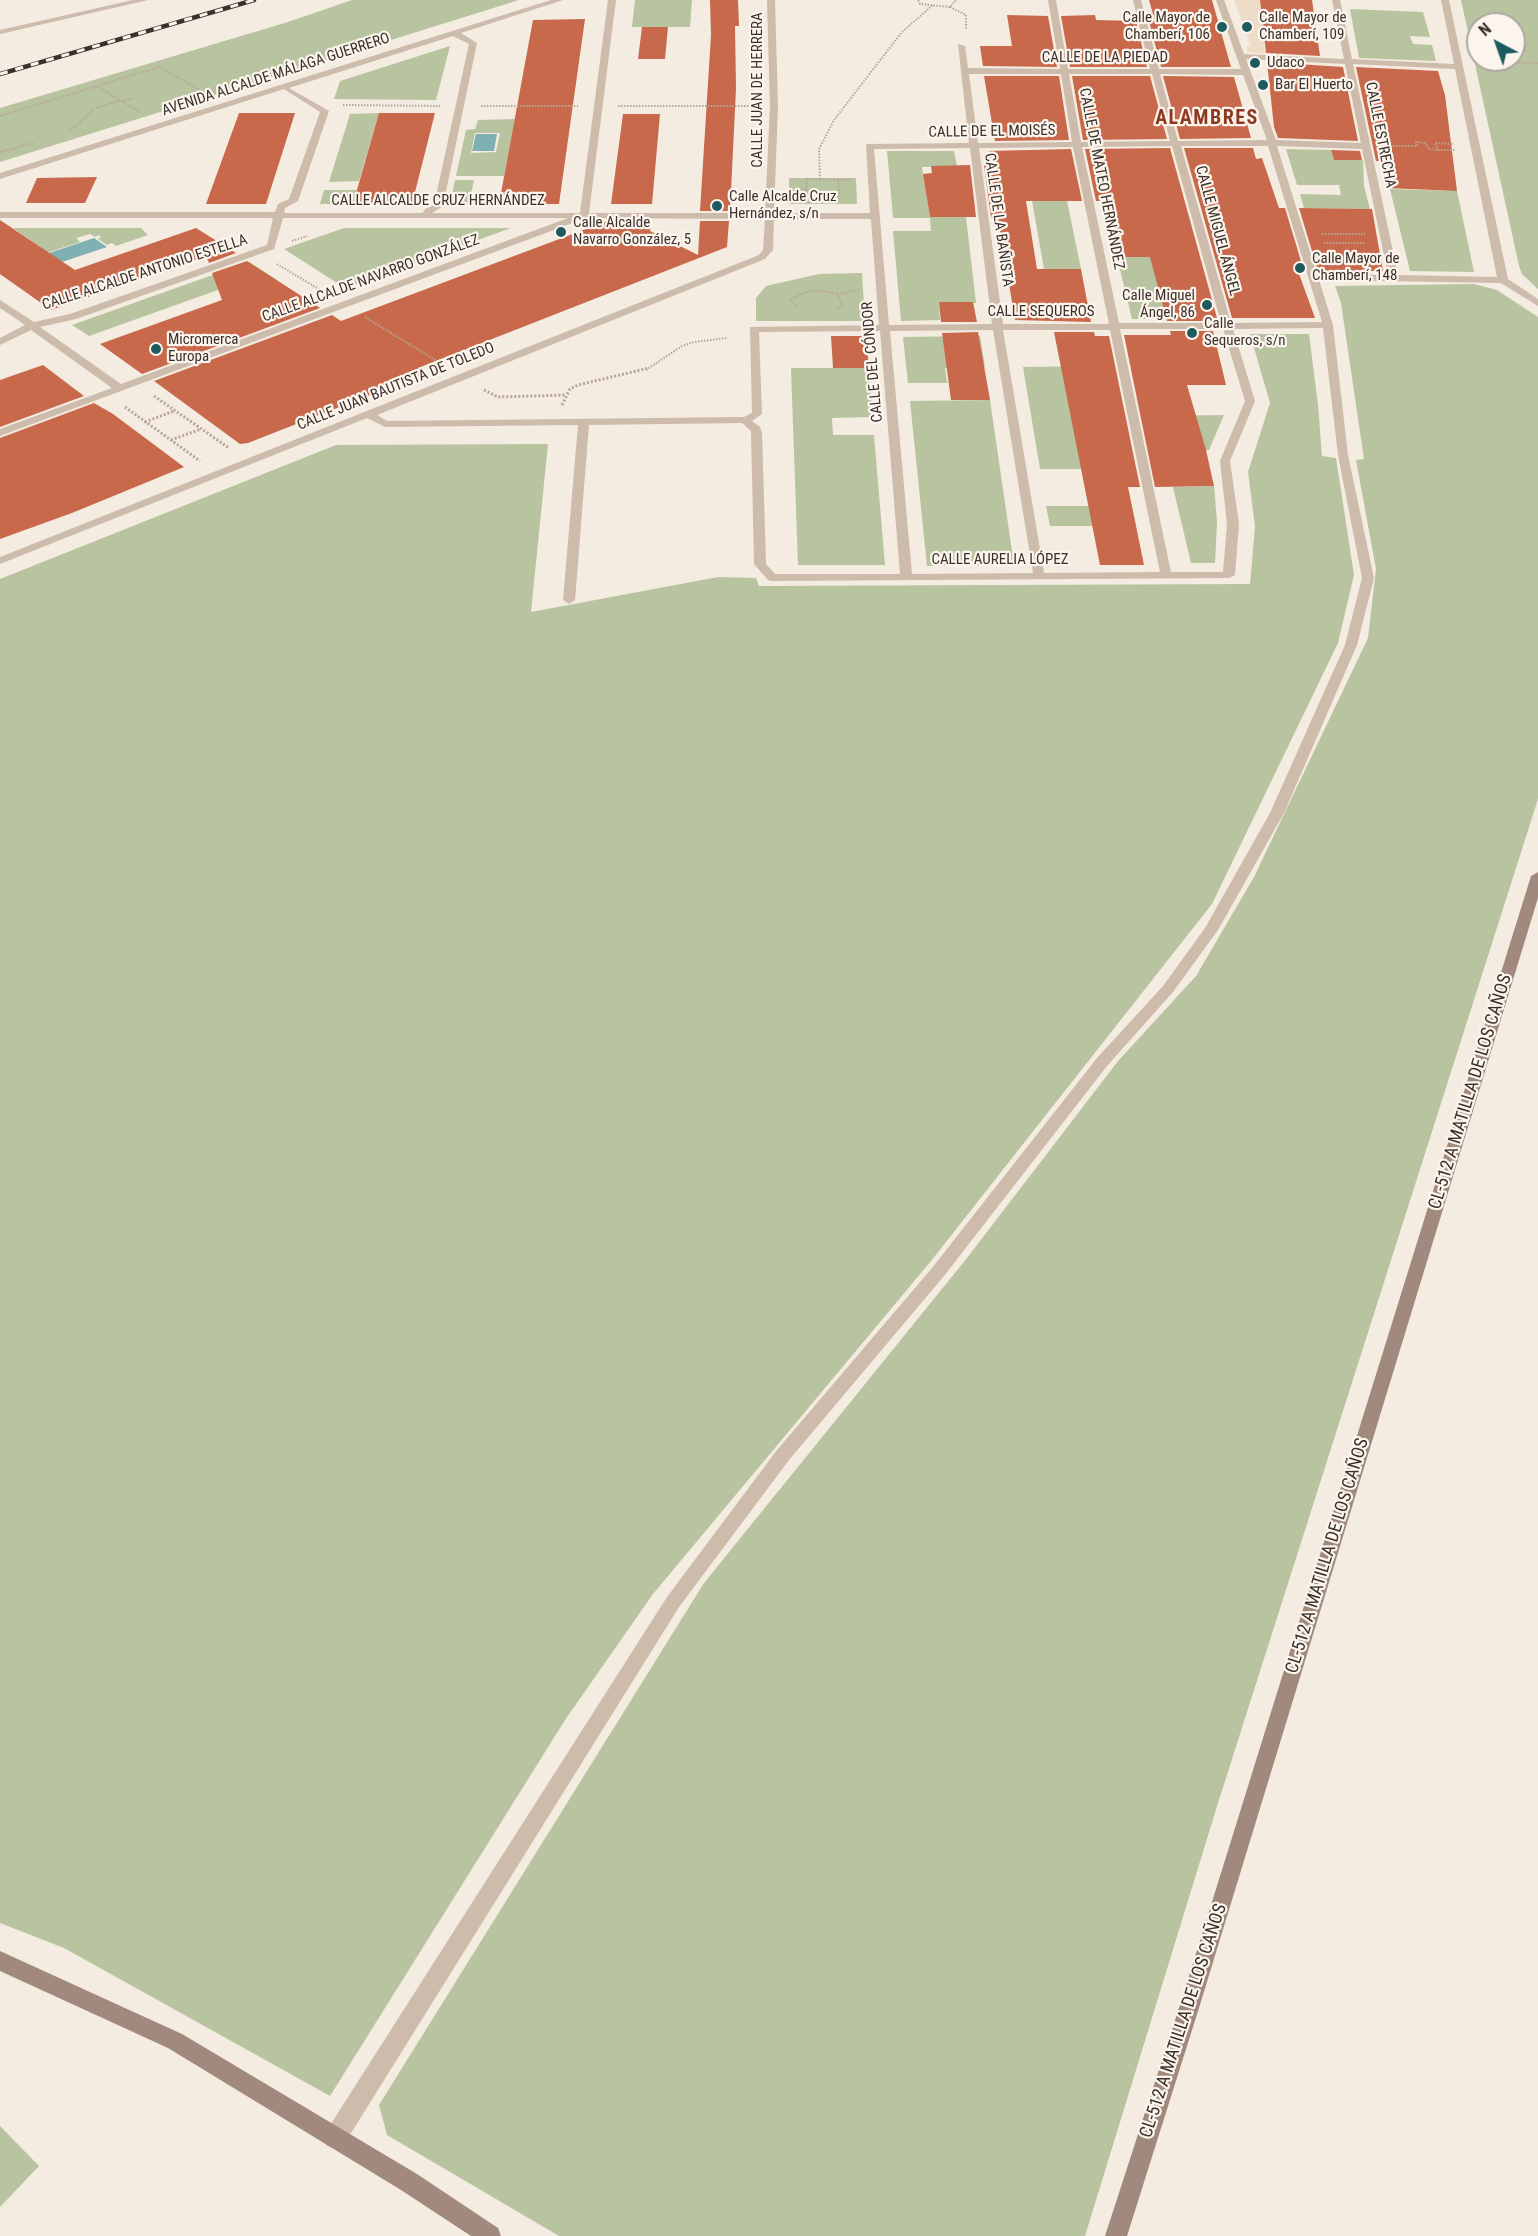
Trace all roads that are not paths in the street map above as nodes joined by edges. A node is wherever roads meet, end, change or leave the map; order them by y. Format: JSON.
{"nodes":[{"id":1,"x":144,"y":0,"type":"edge"},
{"id":2,"x":559,"y":0,"type":"edge"},
{"id":3,"x":612,"y":0,"type":"edge"},
{"id":4,"x":771,"y":0,"type":"edge"},
{"id":5,"x":1052,"y":0,"type":"edge"},
{"id":6,"x":1137,"y":0,"type":"edge"},
{"id":7,"x":1220,"y":0,"type":"edge"},
{"id":8,"x":1336,"y":0,"type":"edge"},
{"id":9,"x":1445,"y":0,"type":"edge"},
{"id":10,"x":0,"y":32,"type":"edge"},
{"id":11,"x":454,"y":33,"type":"junction"},
{"id":12,"x":961,"y":46,"type":"dead end"},
{"id":13,"x":1240,"y":56,"type":"junction"},
{"id":14,"x":1349,"y":62,"type":"junction"},
{"id":15,"x":1465,"y":64,"type":"junction"},
{"id":16,"x":964,"y":71,"type":"junction"},
{"id":17,"x":1065,"y":72,"type":"junction"},
{"id":18,"x":1155,"y":72,"type":"junction"},
{"id":19,"x":1246,"y":72,"type":"junction"},
{"id":20,"x":288,"y":90,"type":"dead end"},
{"id":21,"x":1272,"y":143,"type":"junction"},
{"id":22,"x":1077,"y":144,"type":"junction"},
{"id":23,"x":1176,"y":144,"type":"junction"},
{"id":24,"x":869,"y":146,"type":"joint"},
{"id":25,"x":972,"y":146,"type":"junction"},
{"id":26,"x":1367,"y":146,"type":"junction"},
{"id":27,"x":0,"y":176,"type":"edge"},
{"id":28,"x":0,"y":215,"type":"edge"},
{"id":29,"x":278,"y":216,"type":"junction"},
{"id":30,"x":427,"y":216,"type":"junction"},
{"id":31,"x":584,"y":216,"type":"junction"},
{"id":32,"x":770,"y":216,"type":"junction"},
{"id":33,"x":875,"y":216,"type":"junction"},
{"id":34,"x":1315,"y":277,"type":"junction"},
{"id":35,"x":1393,"y":278,"type":"junction"},
{"id":36,"x":1503,"y":280,"type":"junction"},
{"id":37,"x":0,"y":303,"type":"edge"},
{"id":38,"x":1538,"y":303,"type":"edge"},
{"id":39,"x":1328,"y":325,"type":"junction"},
{"id":40,"x":33,"y":326,"type":"junction"},
{"id":41,"x":885,"y":327,"type":"junction"},
{"id":42,"x":1117,"y":327,"type":"junction"},
{"id":43,"x":1227,"y":327,"type":"junction"},
{"id":44,"x":998,"y":328,"type":"junction"},
{"id":45,"x":0,"y":342,"type":"edge"},
{"id":46,"x":121,"y":389,"type":"junction"},
{"id":47,"x":368,"y":414,"type":"junction"},
{"id":48,"x":746,"y":420,"type":"junction"},
{"id":49,"x":584,"y":422,"type":"junction"},
{"id":50,"x":0,"y":433,"type":"edge"},
{"id":51,"x":0,"y":561,"type":"edge"},
{"id":52,"x":1166,"y":574,"type":"junction"},
{"id":53,"x":1229,"y":575,"type":"joint"},
{"id":54,"x":906,"y":576,"type":"junction"},
{"id":55,"x":1040,"y":576,"type":"junction"},
{"id":56,"x":569,"y":600,"type":"dead end"},
{"id":57,"x":1538,"y":876,"type":"edge"},
{"id":58,"x":0,"y":1961,"type":"edge"},
{"id":59,"x":335,"y":2138,"type":"junction"},
{"id":60,"x":490,"y":2236,"type":"edge"},
{"id":61,"x":1116,"y":2236,"type":"edge"}],
"edges":[{"from":1,"to":10,"type":"street"},
{"from":2,"to":11,"type":"street","name":"AVENIDA ALCALDE MÁLAGA GUERRERO"},
{"from":3,"to":31,"type":"street"},
{"from":4,"to":32,"type":"street","name":"CALLE JUAN DE HERRERA"},
{"from":5,"to":17,"type":"street","name":"CALLE DE MATEO HERNÁNDEZ"},
{"from":6,"to":18,"type":"street","name":"CALLE MIGUEL ÁNGEL"},
{"from":7,"to":13,"type":"street"},
{"from":8,"to":14,"type":"street","name":"CALLE ESTRECHA"},
{"from":9,"to":15,"type":"street"},
{"from":11,"to":27,"type":"street","name":"AVENIDA ALCALDE MÁLAGA GUERRERO"},
{"from":11,"to":30,"type":"street"},
{"from":12,"to":16,"type":"street","name":"CALLE DE LA BAÑISTA"},
{"from":13,"to":14,"type":"street"},
{"from":13,"to":19,"type":"street"},
{"from":14,"to":15,"type":"street"},
{"from":14,"to":26,"type":"street","name":"CALLE ESTRECHA"},
{"from":15,"to":36,"type":"street"},
{"from":16,"to":17,"type":"street","name":"CALLE DE LA PIEDAD"},
{"from":16,"to":25,"type":"street","name":"CALLE DE LA BAÑISTA"},
{"from":17,"to":18,"type":"street","name":"CALLE DE LA PIEDAD"},
{"from":17,"to":22,"type":"street","name":"CALLE DE MATEO HERNÁNDEZ"},
{"from":18,"to":19,"type":"street","name":"CALLE DE LA PIEDAD"},
{"from":18,"to":23,"type":"street","name":"CALLE MIGUEL ÁNGEL"},
{"from":19,"to":21,"type":"street"},
{"from":20,"to":29,"type":"street"},
{"from":21,"to":23,"type":"street","name":"CALLE DE EL MOISÉS"},
{"from":21,"to":26,"type":"street","name":"CALLE DE EL MOISÉS"},
{"from":21,"to":34,"type":"street"},
{"from":22,"to":23,"type":"street","name":"CALLE DE EL MOISÉS"},
{"from":22,"to":25,"type":"street","name":"CALLE DE EL MOISÉS"},
{"from":22,"to":42,"type":"street","name":"CALLE DE MATEO HERNÁNDEZ"},
{"from":23,"to":43,"type":"street","name":"CALLE MIGUEL ÁNGEL"},
{"from":24,"to":25,"type":"street","name":"CALLE DE EL MOISÉS"},
{"from":24,"to":33,"type":"street","name":"CALLE DEL CÓNDOR"},
{"from":25,"to":44,"type":"street","name":"CALLE DE LA BAÑISTA"},
{"from":26,"to":35,"type":"street","name":"CALLE ESTRECHA"},
{"from":28,"to":29,"type":"street","name":"CALLE ALCALDE CRUZ HERNÁNDEZ"},
{"from":29,"to":30,"type":"street","name":"CALLE ALCALDE CRUZ HERNÁNDEZ"},
{"from":29,"to":40,"type":"street","name":"CALLE ALCALDE ANTONIO ESTELLA"},
{"from":30,"to":31,"type":"street","name":"CALLE ALCALDE CRUZ HERNÁNDEZ"},
{"from":31,"to":32,"type":"street","name":"CALLE ALCALDE CRUZ HERNÁNDEZ"},
{"from":31,"to":46,"type":"street","name":"CALLE ALCALDE NAVARRO GONZÁLEZ"},
{"from":32,"to":33,"type":"street","name":"CALLE ALCALDE CRUZ HERNÁNDEZ"},
{"from":32,"to":47,"type":"street","name":"CALLE JUAN BAUTISTA DE TOLEDO"},
{"from":33,"to":41,"type":"street","name":"CALLE DEL CÓNDOR"},
{"from":34,"to":35,"type":"street"},
{"from":34,"to":39,"type":"street"},
{"from":35,"to":36,"type":"street"},
{"from":36,"to":38,"type":"street"},
{"from":37,"to":40,"type":"street"},
{"from":39,"to":43,"type":"street","name":"CALLE SEQUEROS"},
{"from":39,"to":59,"type":"street"},
{"from":40,"to":45,"type":"street","name":"CALLE ALCALDE ANTONIO ESTELLA"},
{"from":40,"to":46,"type":"street"},
{"from":41,"to":44,"type":"street","name":"CALLE SEQUEROS"},
{"from":41,"to":48,"type":"street","name":"CALLE SEQUEROS"},
{"from":41,"to":54,"type":"street","name":"CALLE DEL CÓNDOR"},
{"from":42,"to":43,"type":"street","name":"CALLE SEQUEROS"},
{"from":42,"to":44,"type":"street","name":"CALLE SEQUEROS"},
{"from":42,"to":52,"type":"street","name":"CALLE DE MATEO HERNÁNDEZ"},
{"from":43,"to":53,"type":"street","name":"CALLE MIGUEL ÁNGEL"},
{"from":44,"to":55,"type":"street","name":"CALLE DE LA BAÑISTA"},
{"from":46,"to":50,"type":"street","name":"CALLE ALCALDE NAVARRO GONZÁLEZ"},
{"from":47,"to":49,"type":"street"},
{"from":47,"to":51,"type":"street","name":"CALLE JUAN BAUTISTA DE TOLEDO"},
{"from":48,"to":49,"type":"street"},
{"from":48,"to":54,"type":"street","name":"CALLE AURELIA LÓPEZ"},
{"from":49,"to":56,"type":"street"},
{"from":52,"to":53,"type":"street","name":"CALLE AURELIA LÓPEZ"},
{"from":52,"to":55,"type":"street","name":"CALLE AURELIA LÓPEZ"},
{"from":54,"to":55,"type":"street","name":"CALLE AURELIA LÓPEZ"},
{"from":57,"to":61,"type":"street","name":"CL-512 A MATILLA DE LOS CAÑOS"},
{"from":58,"to":59,"type":"street"},
{"from":59,"to":60,"type":"street"}]}
